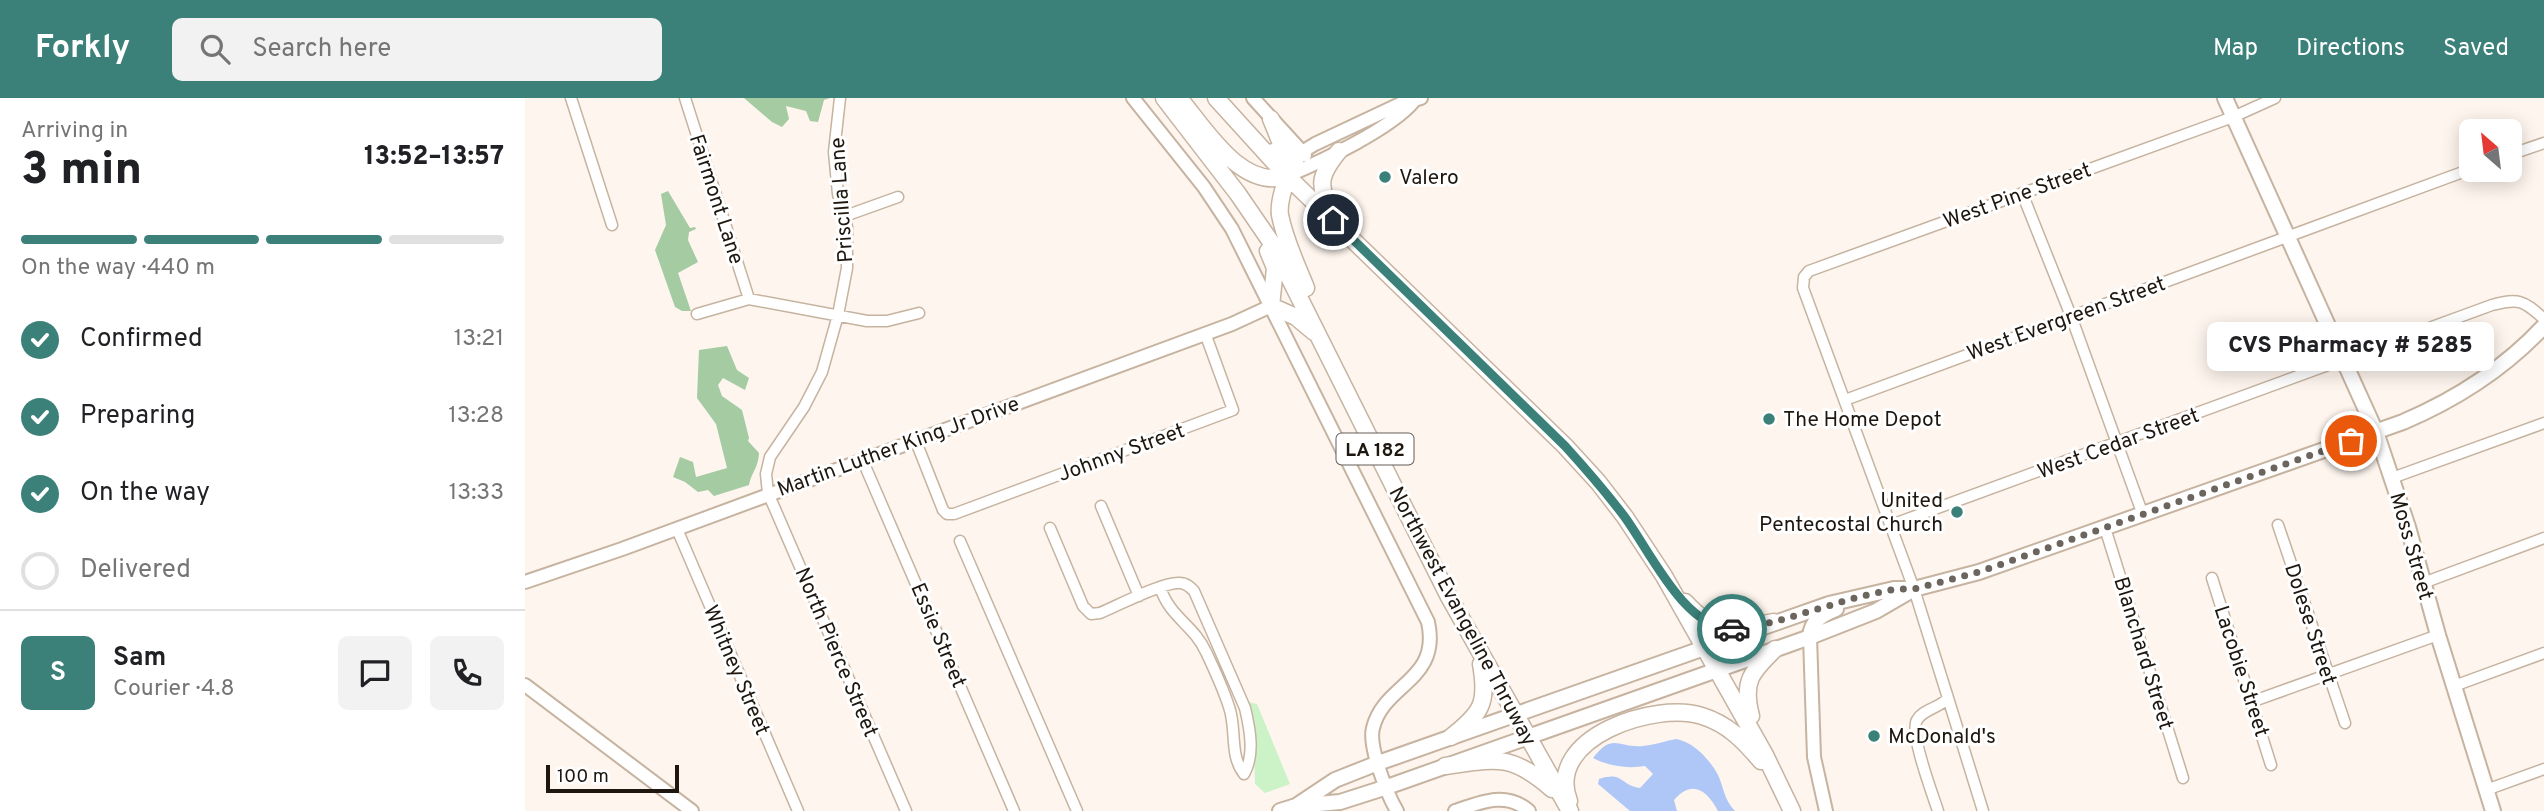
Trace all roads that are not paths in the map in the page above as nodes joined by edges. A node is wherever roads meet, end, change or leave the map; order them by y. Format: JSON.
{"nodes":[{"id":1,"x":571,"y":98,"type":"edge"},
{"id":2,"x":685,"y":98,"type":"edge"},
{"id":3,"x":840,"y":98,"type":"edge"},
{"id":4,"x":1133,"y":98,"type":"edge"},
{"id":5,"x":1164,"y":98,"type":"edge"},
{"id":6,"x":1179,"y":98,"type":"edge"},
{"id":7,"x":1216,"y":98,"type":"edge"},
{"id":8,"x":1254,"y":98,"type":"edge"},
{"id":9,"x":2225,"y":98,"type":"edge"},
{"id":10,"x":2274,"y":98,"type":"edge"},
{"id":11,"x":1417,"y":100,"type":"edge"},
{"id":12,"x":2233,"y":117,"type":"junction"},
{"id":13,"x":1271,"y":119,"type":"junction"},
{"id":14,"x":2544,"y":143,"type":"edge"},
{"id":15,"x":1259,"y":147,"type":"junction"},
{"id":16,"x":1339,"y":151,"type":"junction"},
{"id":17,"x":2522,"y":151,"type":"edge"},
{"id":18,"x":1283,"y":152,"type":"junction"},
{"id":19,"x":1308,"y":158,"type":"junction"},
{"id":20,"x":2459,"y":173,"type":"edge"},
{"id":21,"x":1287,"y":176,"type":"junction"},
{"id":22,"x":2022,"y":193,"type":"junction"},
{"id":23,"x":898,"y":197,"type":"dead end"},
{"id":24,"x":845,"y":216,"type":"junction"},
{"id":25,"x":612,"y":225,"type":"dead end"},
{"id":26,"x":1258,"y":226,"type":"junction"},
{"id":27,"x":1347,"y":234,"type":"junction"},
{"id":28,"x":2288,"y":237,"type":"junction"},
{"id":29,"x":749,"y":299,"type":"junction"},
{"id":30,"x":1271,"y":306,"type":"junction"},
{"id":31,"x":919,"y":313,"type":"dead end"},
{"id":32,"x":697,"y":314,"type":"dead end"},
{"id":33,"x":838,"y":315,"type":"junction"},
{"id":34,"x":2071,"y":316,"type":"junction"},
{"id":35,"x":2544,"y":319,"type":"edge"},
{"id":36,"x":2544,"y":326,"type":"edge"},
{"id":37,"x":1205,"y":333,"type":"junction"},
{"id":38,"x":1320,"y":337,"type":"junction"},
{"id":39,"x":2345,"y":359,"type":"junction"},
{"id":40,"x":1845,"y":400,"type":"junction"},
{"id":41,"x":1358,"y":414,"type":"junction"},
{"id":42,"x":2544,"y":423,"type":"edge"},
{"id":43,"x":2376,"y":432,"type":"junction"},
{"id":44,"x":915,"y":439,"type":"junction"},
{"id":45,"x":2118,"y":443,"type":"junction"},
{"id":46,"x":862,"y":459,"type":"junction"},
{"id":47,"x":2392,"y":478,"type":"junction"},
{"id":48,"x":768,"y":493,"type":"junction"},
{"id":49,"x":1101,"y":506,"type":"dead end"},
{"id":50,"x":2143,"y":515,"type":"junction"},
{"id":51,"x":1891,"y":525,"type":"junction"},
{"id":52,"x":2278,"y":525,"type":"dead end"},
{"id":53,"x":1050,"y":528,"type":"dead end"},
{"id":54,"x":2105,"y":528,"type":"junction"},
{"id":55,"x":677,"y":529,"type":"junction"},
{"id":56,"x":2544,"y":538,"type":"edge"},
{"id":57,"x":960,"y":541,"type":"dead end"},
{"id":58,"x":2212,"y":578,"type":"dead end"},
{"id":59,"x":525,"y":582,"type":"edge"},
{"id":60,"x":1667,"y":582,"type":"junction"},
{"id":61,"x":2423,"y":583,"type":"junction"},
{"id":62,"x":1160,"y":587,"type":"junction"},
{"id":63,"x":1914,"y":589,"type":"junction"},
{"id":64,"x":1139,"y":596,"type":"junction"},
{"id":65,"x":1858,"y":597,"type":"junction"},
{"id":66,"x":1774,"y":622,"type":"junction"},
{"id":67,"x":2438,"y":635,"type":"junction"},
{"id":68,"x":1810,"y":637,"type":"junction"},
{"id":69,"x":1704,"y":646,"type":"junction"},
{"id":70,"x":1218,"y":648,"type":"junction"},
{"id":71,"x":1775,"y":649,"type":"junction"},
{"id":72,"x":1479,"y":652,"type":"junction"},
{"id":73,"x":2544,"y":653,"type":"edge"},
{"id":74,"x":1207,"y":654,"type":"junction"},
{"id":75,"x":1717,"y":670,"type":"junction"},
{"id":76,"x":2327,"y":675,"type":"junction"},
{"id":77,"x":525,"y":685,"type":"edge"},
{"id":78,"x":2453,"y":686,"type":"junction"},
{"id":79,"x":1948,"y":698,"type":"junction"},
{"id":80,"x":2251,"y":702,"type":"junction"},
{"id":81,"x":1515,"y":714,"type":"junction"},
{"id":82,"x":1248,"y":720,"type":"junction"},
{"id":83,"x":1232,"y":722,"type":"junction"},
{"id":84,"x":2345,"y":723,"type":"dead end"},
{"id":85,"x":1451,"y":737,"type":"junction"},
{"id":86,"x":1528,"y":737,"type":"junction"},
{"id":87,"x":1756,"y":739,"type":"junction"},
{"id":88,"x":1378,"y":763,"type":"junction"},
{"id":89,"x":2271,"y":765,"type":"dead end"},
{"id":90,"x":1445,"y":766,"type":"junction"},
{"id":91,"x":2544,"y":769,"type":"edge"},
{"id":92,"x":2183,"y":778,"type":"dead end"},
{"id":93,"x":1779,"y":781,"type":"junction"},
{"id":94,"x":1387,"y":787,"type":"junction"},
{"id":95,"x":2486,"y":790,"type":"junction"},
{"id":96,"x":1296,"y":806,"type":"junction"},
{"id":97,"x":1569,"y":807,"type":"edge"},
{"id":98,"x":692,"y":811,"type":"edge"},
{"id":99,"x":798,"y":811,"type":"edge"},
{"id":100,"x":906,"y":811,"type":"edge"},
{"id":101,"x":1014,"y":811,"type":"edge"},
{"id":102,"x":1077,"y":811,"type":"edge"},
{"id":103,"x":1280,"y":811,"type":"edge"},
{"id":104,"x":1397,"y":811,"type":"edge"},
{"id":105,"x":1455,"y":811,"type":"edge"},
{"id":106,"x":1529,"y":811,"type":"edge"},
{"id":107,"x":1792,"y":811,"type":"edge"},
{"id":108,"x":1826,"y":811,"type":"edge"},
{"id":109,"x":1938,"y":811,"type":"edge"},
{"id":110,"x":1983,"y":811,"type":"edge"},
{"id":111,"x":2493,"y":811,"type":"edge"}],
"edges":[{"from":1,"to":25,"type":"street"},
{"from":2,"to":29,"type":"street","name":"Fairmont Lane"},
{"from":3,"to":24,"type":"street","name":"Priscilla Lane"},
{"from":4,"to":30,"type":"street","name":"Northwest Evangeline Thruway"},
{"from":5,"to":26,"type":"highway","name":"Northwest Evangeline Thruway","number":"LA 182"},
{"from":6,"to":21,"type":"highway"},
{"from":7,"to":15,"type":"highway"},
{"from":8,"to":13,"type":"street"},
{"from":9,"to":12,"type":"main road","name":"Moss Street"},
{"from":10,"to":12,"type":"street","name":"West Pine Street"},
{"from":11,"to":16,"type":"street"},
{"from":11,"to":19,"type":"street"},
{"from":12,"to":22,"type":"street","name":"West Pine Street"},
{"from":12,"to":28,"type":"main road","name":"Moss Street"},
{"from":13,"to":18,"type":"highway"},
{"from":13,"to":19,"type":"street"},
{"from":14,"to":17,"type":"street"},
{"from":15,"to":18,"type":"highway"},
{"from":15,"to":21,"type":"highway"},
{"from":16,"to":19,"type":"street"},
{"from":16,"to":27,"type":"highway"},
{"from":18,"to":19,"type":"highway"},
{"from":18,"to":21,"type":"highway"},
{"from":19,"to":21,"type":"street"},
{"from":20,"to":28,"type":"street","name":"West Evergreen Street"},
{"from":21,"to":27,"type":"highway"},
{"from":21,"to":41,"type":"highway"},
{"from":22,"to":34,"type":"street"},
{"from":22,"to":40,"type":"street","name":"West Pine Street"},
{"from":23,"to":24,"type":"street"},
{"from":24,"to":33,"type":"street","name":"Priscilla Lane"},
{"from":26,"to":30,"type":"highway"},
{"from":26,"to":38,"type":"highway","name":"Northwest Evangeline Thruway","number":"LA 182"},
{"from":27,"to":60,"type":"highway"},
{"from":28,"to":34,"type":"street","name":"West Evergreen Street"},
{"from":28,"to":39,"type":"main road","name":"Moss Street"},
{"from":29,"to":32,"type":"street"},
{"from":29,"to":33,"type":"street"},
{"from":30,"to":37,"type":"street","name":"Martin Luther King Jr Drive"},
{"from":30,"to":38,"type":"highway"},
{"from":30,"to":88,"type":"street","name":"Northwest Evangeline Thruway"},
{"from":31,"to":33,"type":"street"},
{"from":33,"to":48,"type":"street","name":"Priscilla Lane"},
{"from":34,"to":40,"type":"street","name":"West Evergreen Street"},
{"from":34,"to":45,"type":"street"},
{"from":35,"to":39,"type":"street","name":"West Cedar Street"},
{"from":36,"to":43,"type":"main road"},
{"from":37,"to":44,"type":"street","name":"Martin Luther King Jr Drive"},
{"from":37,"to":44,"type":"street","name":"Johnny Street"},
{"from":38,"to":41,"type":"highway","name":"Northwest Evangeline Thruway","number":"LA 182"},
{"from":39,"to":43,"type":"main road","name":"Moss Street"},
{"from":39,"to":45,"type":"street","name":"West Cedar Street"},
{"from":40,"to":51,"type":"street"},
{"from":41,"to":72,"type":"highway","name":"Northwest Evangeline Thruway","number":"LA 182"},
{"from":42,"to":47,"type":"street"},
{"from":43,"to":47,"type":"main road","name":"Moss Street"},
{"from":43,"to":50,"type":"main road"},
{"from":44,"to":46,"type":"street","name":"Martin Luther King Jr Drive"},
{"from":45,"to":50,"type":"street"},
{"from":45,"to":51,"type":"street","name":"West Cedar Street"},
{"from":46,"to":48,"type":"street","name":"Martin Luther King Jr Drive"},
{"from":46,"to":101,"type":"street","name":"Essie Street"},
{"from":47,"to":61,"type":"main road","name":"Moss Street"},
{"from":48,"to":55,"type":"street","name":"Martin Luther King Jr Drive"},
{"from":48,"to":100,"type":"street","name":"North Pierce Street"},
{"from":49,"to":64,"type":"street"},
{"from":50,"to":54,"type":"main road"},
{"from":51,"to":63,"type":"street"},
{"from":52,"to":76,"type":"street","name":"Dolese Street"},
{"from":53,"to":64,"type":"street"},
{"from":54,"to":63,"type":"main road"},
{"from":54,"to":92,"type":"street","name":"Blanchard Street"},
{"from":55,"to":59,"type":"street","name":"Martin Luther King Jr Drive"},
{"from":55,"to":99,"type":"street","name":"Whitney Street"},
{"from":56,"to":61,"type":"street"},
{"from":57,"to":102,"type":"street"},
{"from":58,"to":80,"type":"street","name":"Lacobie Street"},
{"from":60,"to":66,"type":"highway"},
{"from":60,"to":69,"type":"highway"},
{"from":61,"to":67,"type":"main road","name":"Moss Street"},
{"from":62,"to":64,"type":"street"},
{"from":62,"to":70,"type":"street"},
{"from":62,"to":74,"type":"street"},
{"from":63,"to":65,"type":"main road"},
{"from":63,"to":68,"type":"main road"},
{"from":63,"to":79,"type":"street"},
{"from":65,"to":66,"type":"main road"},
{"from":65,"to":68,"type":"main road"},
{"from":66,"to":69,"type":"main road"},
{"from":67,"to":76,"type":"street"},
{"from":67,"to":78,"type":"main road","name":"Moss Street"},
{"from":68,"to":71,"type":"main road"},
{"from":68,"to":108,"type":"street"},
{"from":69,"to":75,"type":"highway"},
{"from":69,"to":81,"type":"main road"},
{"from":70,"to":74,"type":"street"},
{"from":70,"to":82,"type":"street"},
{"from":71,"to":75,"type":"main road"},
{"from":71,"to":87,"type":"highway"},
{"from":72,"to":81,"type":"highway","name":"Northwest Evangeline Thruway","number":"LA 182"},
{"from":72,"to":85,"type":"highway"},
{"from":73,"to":78,"type":"street"},
{"from":74,"to":83,"type":"street"},
{"from":75,"to":86,"type":"main road"},
{"from":75,"to":87,"type":"highway"},
{"from":76,"to":80,"type":"street"},
{"from":76,"to":84,"type":"street","name":"Dolese Street"},
{"from":77,"to":98,"type":"street"},
{"from":78,"to":95,"type":"main road","name":"Moss Street"},
{"from":79,"to":109,"type":"street"},
{"from":79,"to":110,"type":"street"},
{"from":80,"to":89,"type":"street","name":"Lacobie Street"},
{"from":81,"to":85,"type":"main road"},
{"from":81,"to":86,"type":"highway","name":"Northwest Evangeline Thruway","number":"LA 182"},
{"from":82,"to":83,"type":"street"},
{"from":82,"to":83,"type":"street"},
{"from":85,"to":88,"type":"main road"},
{"from":86,"to":90,"type":"main road"},
{"from":86,"to":97,"type":"highway","name":"Northwest Evangeline Thruway","number":"LA 182"},
{"from":87,"to":93,"type":"highway"},
{"from":88,"to":94,"type":"street","name":"Northwest Evangeline Thruway"},
{"from":88,"to":96,"type":"main road"},
{"from":90,"to":94,"type":"main road"},
{"from":90,"to":97,"type":"highway"},
{"from":91,"to":95,"type":"street"},
{"from":93,"to":97,"type":"highway"},
{"from":93,"to":107,"type":"highway"},
{"from":94,"to":96,"type":"main road"},
{"from":94,"to":104,"type":"street","name":"Northwest Evangeline Thruway"},
{"from":95,"to":111,"type":"main road","name":"Moss Street"},
{"from":96,"to":103,"type":"main road"},
{"from":105,"to":106,"type":"street"}]}
